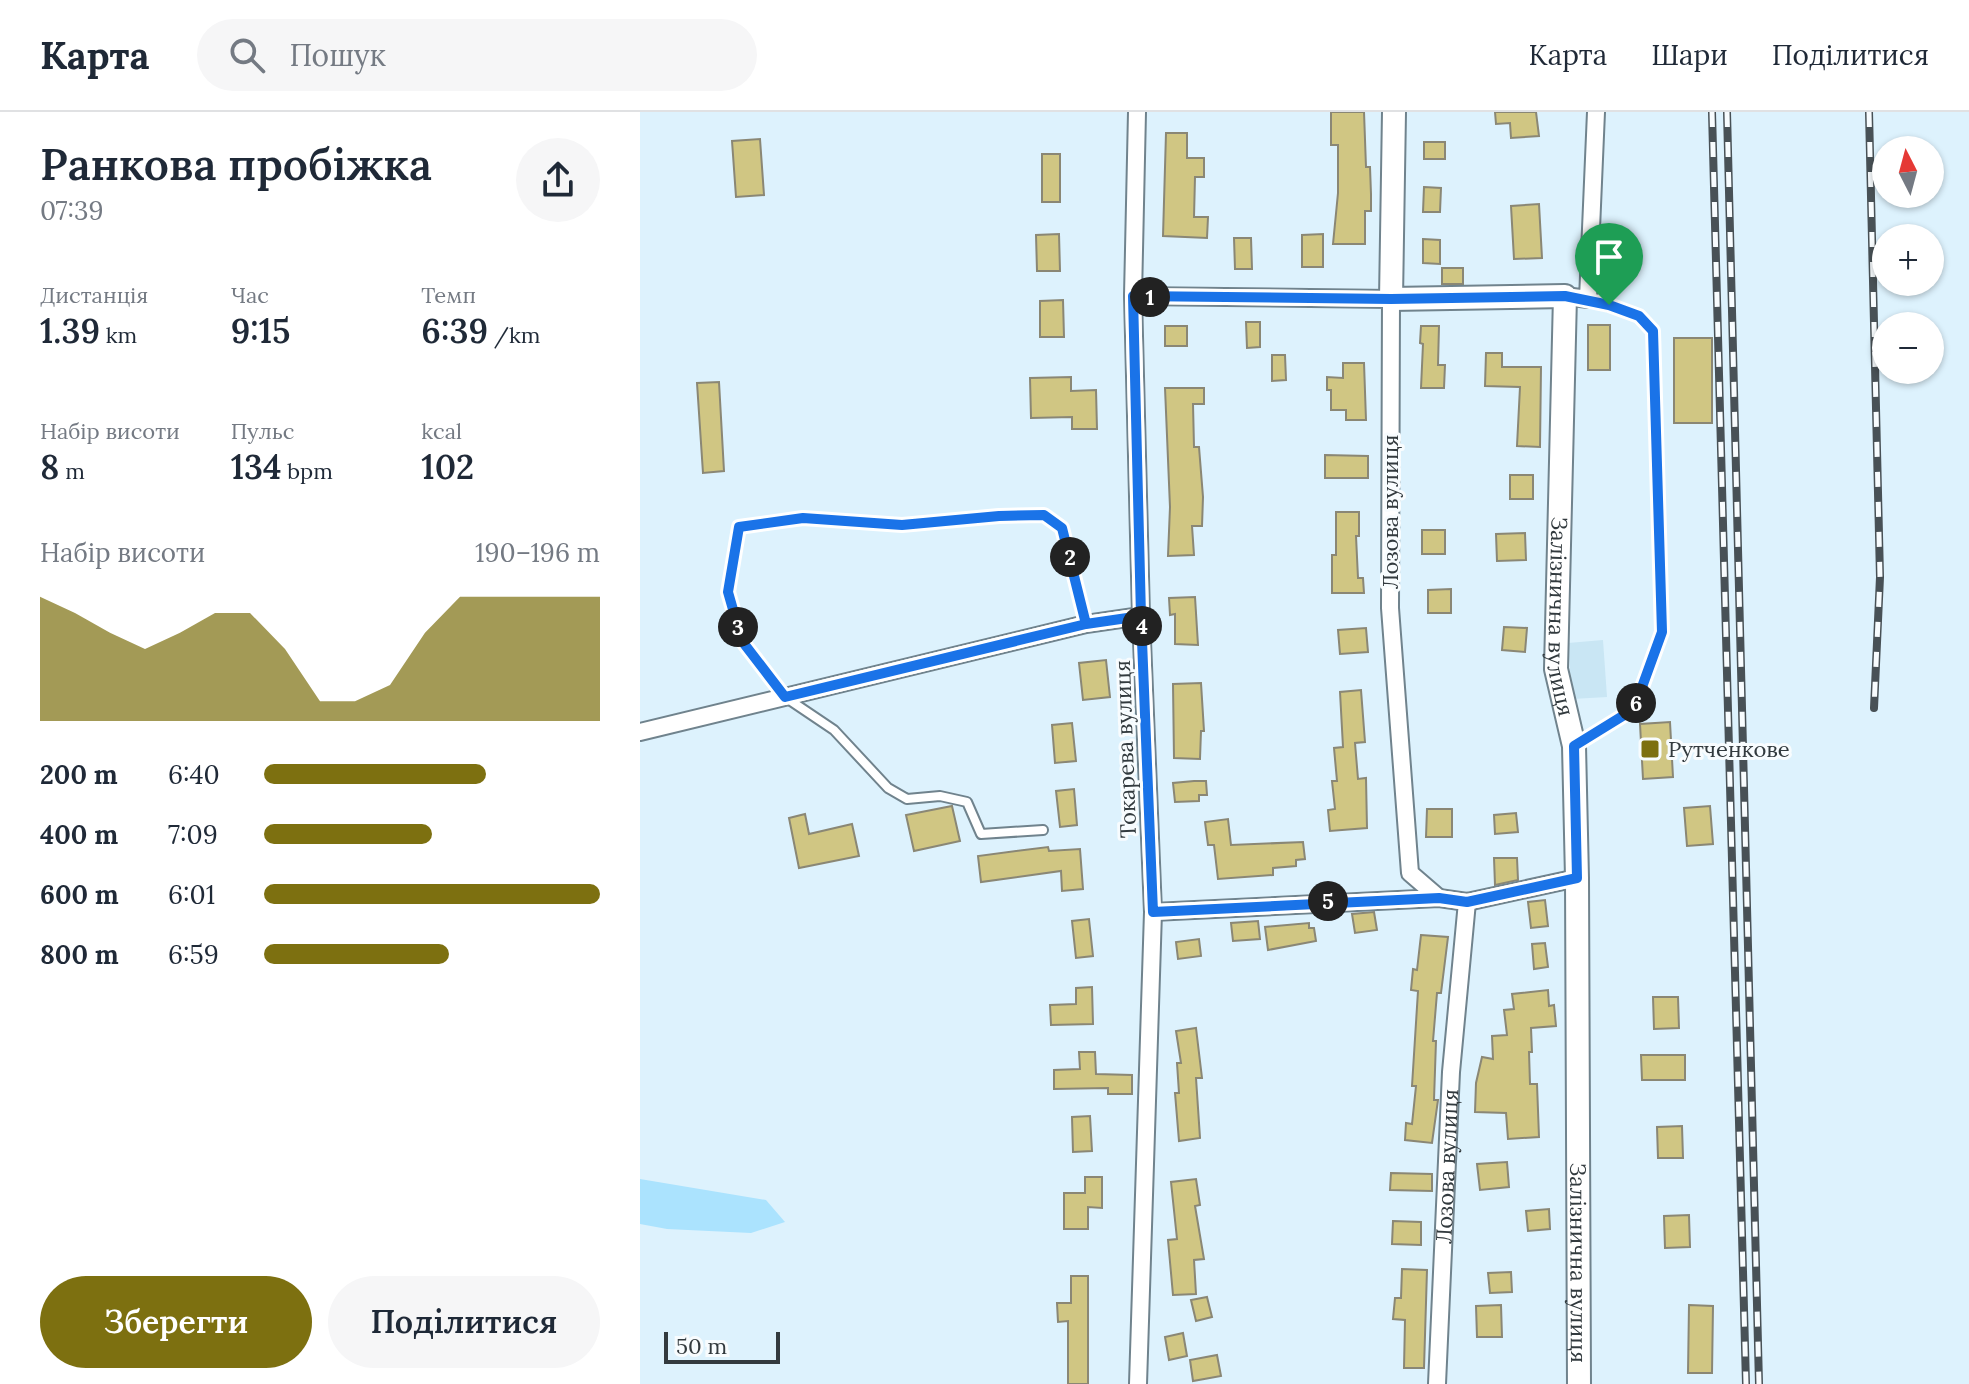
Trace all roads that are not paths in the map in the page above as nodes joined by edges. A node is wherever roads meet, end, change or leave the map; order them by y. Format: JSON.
{"nodes":[{"id":1,"x":1137,"y":112,"type":"edge"},
{"id":2,"x":1394,"y":112,"type":"edge"},
{"id":3,"x":1596,"y":112,"type":"edge"},
{"id":4,"x":1133,"y":296,"type":"junction"},
{"id":5,"x":1565,"y":296,"type":"junction"},
{"id":6,"x":1391,"y":299,"type":"junction"},
{"id":7,"x":1588,"y":299,"type":"junction"},
{"id":8,"x":1141,"y":616,"type":"junction"},
{"id":9,"x":1086,"y":624,"type":"junction"},
{"id":10,"x":785,"y":697,"type":"junction"},
{"id":11,"x":640,"y":732,"type":"edge"},
{"id":12,"x":1574,"y":746,"type":"junction"},
{"id":13,"x":1043,"y":830,"type":"dead end"},
{"id":14,"x":1577,"y":878,"type":"junction"},
{"id":15,"x":1439,"y":898,"type":"junction"},
{"id":16,"x":1467,"y":902,"type":"junction"},
{"id":17,"x":1153,"y":912,"type":"junction"},
{"id":18,"x":1138,"y":1384,"type":"edge"},
{"id":19,"x":1437,"y":1384,"type":"edge"},
{"id":20,"x":1579,"y":1384,"type":"edge"}],
"edges":[{"from":1,"to":4,"type":"street","name":"Токарева вулиця"},
{"from":2,"to":6,"type":"main road","name":"Лозова вулиця"},
{"from":3,"to":7,"type":"street"},
{"from":4,"to":6,"type":"street"},
{"from":4,"to":8,"type":"street","name":"Токарева вулиця"},
{"from":5,"to":6,"type":"main road"},
{"from":5,"to":7,"type":"street"},
{"from":5,"to":12,"type":"main road","name":"Залізнична вулиця"},
{"from":6,"to":15,"type":"street","name":"Лозова вулиця"},
{"from":7,"to":12,"type":"lane"},
{"from":8,"to":9,"type":"street"},
{"from":8,"to":17,"type":"street","name":"Токарева вулиця"},
{"from":9,"to":10,"type":"street"},
{"from":9,"to":10,"type":"lane"},
{"from":10,"to":11,"type":"street"},
{"from":10,"to":13,"type":"lane"},
{"from":12,"to":14,"type":"main road","name":"Залізнична вулиця"},
{"from":14,"to":16,"type":"street"},
{"from":14,"to":20,"type":"main road","name":"Залізнична вулиця"},
{"from":15,"to":16,"type":"street"},
{"from":15,"to":17,"type":"street"},
{"from":16,"to":19,"type":"street","name":"Лозова вулиця"},
{"from":17,"to":18,"type":"street","name":"Токарева вулиця"}]}
